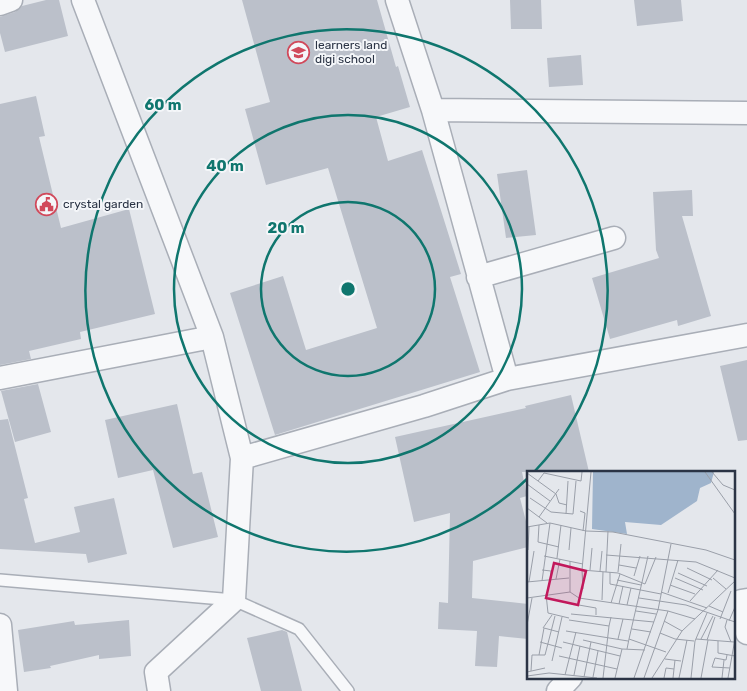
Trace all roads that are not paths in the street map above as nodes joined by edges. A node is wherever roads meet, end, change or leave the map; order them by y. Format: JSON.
{"nodes":[{"id":1,"x":11,"y":0,"type":"edge"},
{"id":2,"x":83,"y":0,"type":"edge"},
{"id":3,"x":397,"y":0,"type":"edge"},
{"id":4,"x":0,"y":4,"type":"edge"},
{"id":5,"x":433,"y":110,"type":"junction"},
{"id":6,"x":747,"y":114,"type":"edge"},
{"id":7,"x":614,"y":238,"type":"dead end"},
{"id":8,"x":478,"y":277,"type":"junction"},
{"id":9,"x":747,"y":335,"type":"edge"},
{"id":10,"x":212,"y":337,"type":"junction"},
{"id":11,"x":0,"y":378,"type":"edge"},
{"id":12,"x":507,"y":379,"type":"junction"},
{"id":13,"x":242,"y":458,"type":"junction"},
{"id":14,"x":0,"y":580,"type":"edge"},
{"id":15,"x":234,"y":600,"type":"junction"},
{"id":16,"x":741,"y":602,"type":"edge"},
{"id":17,"x":0,"y":626,"type":"edge"},
{"id":18,"x":747,"y":633,"type":"edge"},
{"id":19,"x":569,"y":678,"type":"edge"},
{"id":20,"x":6,"y":691,"type":"edge"},
{"id":21,"x":159,"y":691,"type":"edge"},
{"id":22,"x":348,"y":691,"type":"edge"},
{"id":23,"x":558,"y":691,"type":"edge"}],
"edges":[{"from":1,"to":4,"type":"street"},
{"from":2,"to":10,"type":"street"},
{"from":3,"to":5,"type":"street"},
{"from":5,"to":6,"type":"street"},
{"from":5,"to":8,"type":"street"},
{"from":7,"to":8,"type":"street"},
{"from":8,"to":12,"type":"street"},
{"from":9,"to":12,"type":"street"},
{"from":10,"to":11,"type":"street"},
{"from":10,"to":13,"type":"street"},
{"from":12,"to":13,"type":"street"},
{"from":13,"to":15,"type":"street"},
{"from":14,"to":15,"type":"lane"},
{"from":15,"to":21,"type":"street"},
{"from":15,"to":22,"type":"lane"},
{"from":16,"to":18,"type":"street"},
{"from":17,"to":20,"type":"street"},
{"from":19,"to":23,"type":"street"}]}
